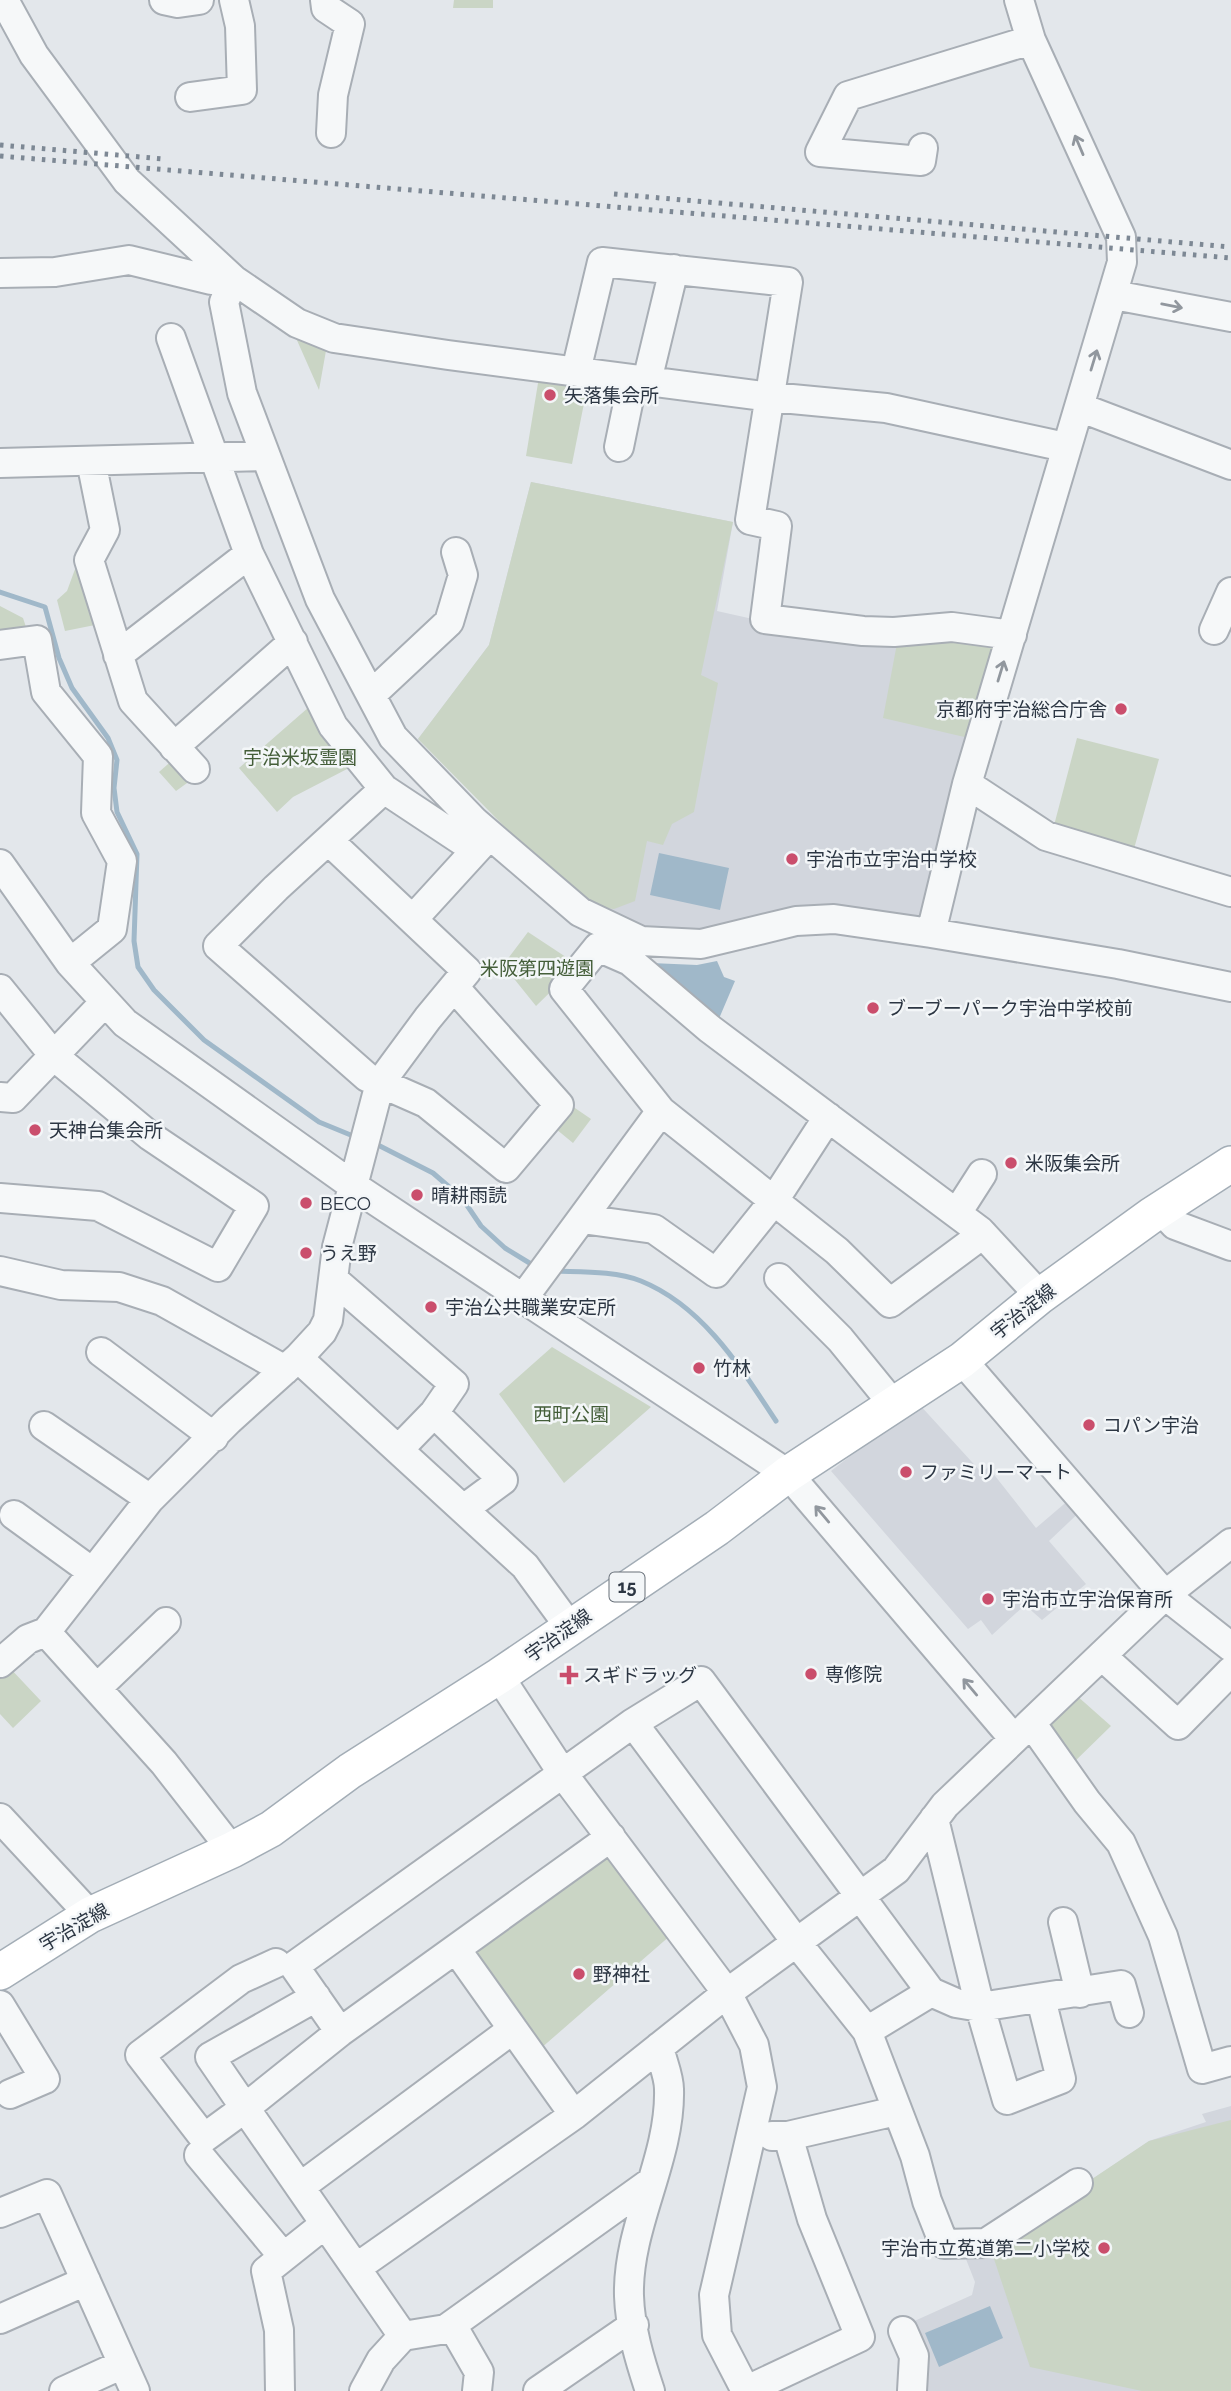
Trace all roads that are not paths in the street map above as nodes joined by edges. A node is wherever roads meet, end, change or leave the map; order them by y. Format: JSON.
{"nodes":[{"id":1,"x":4,"y":0,"type":"edge"},
{"id":2,"x":164,"y":0,"type":"edge"},
{"id":3,"x":199,"y":0,"type":"edge"},
{"id":4,"x":234,"y":0,"type":"edge"},
{"id":5,"x":325,"y":0,"type":"edge"},
{"id":6,"x":1018,"y":0,"type":"edge"},
{"id":7,"x":1031,"y":40,"type":"junction"},
{"id":8,"x":190,"y":97,"type":"dead end"},
{"id":9,"x":331,"y":134,"type":"dead end"},
{"id":10,"x":923,"y":148,"type":"dead end"},
{"id":11,"x":674,"y":269,"type":"junction"},
{"id":12,"x":0,"y":272,"type":"edge"},
{"id":13,"x":234,"y":281,"type":"junction"},
{"id":14,"x":1114,"y":295,"type":"junction"},
{"id":15,"x":1231,"y":317,"type":"edge"},
{"id":16,"x":171,"y":338,"type":"dead end"},
{"id":17,"x":576,"y":371,"type":"junction"},
{"id":18,"x":640,"y":380,"type":"junction"},
{"id":19,"x":771,"y":397,"type":"junction"},
{"id":20,"x":1079,"y":407,"type":"junction"},
{"id":21,"x":618,"y":447,"type":"dead end"},
{"id":22,"x":1065,"y":447,"type":"junction"},
{"id":23,"x":263,"y":456,"type":"junction"},
{"id":24,"x":215,"y":458,"type":"junction"},
{"id":25,"x":91,"y":461,"type":"junction"},
{"id":26,"x":0,"y":463,"type":"edge"},
{"id":27,"x":1231,"y":465,"type":"edge"},
{"id":28,"x":456,"y":552,"type":"dead end"},
{"id":29,"x":248,"y":554,"type":"junction"},
{"id":30,"x":1231,"y":592,"type":"edge"},
{"id":31,"x":1214,"y":631,"type":"dead end"},
{"id":32,"x":1012,"y":635,"type":"junction"},
{"id":33,"x":293,"y":642,"type":"junction"},
{"id":34,"x":0,"y":645,"type":"edge"},
{"id":35,"x":118,"y":655,"type":"junction"},
{"id":36,"x":372,"y":694,"type":"junction"},
{"id":37,"x":174,"y":747,"type":"junction"},
{"id":38,"x":195,"y":769,"type":"dead end"},
{"id":39,"x":967,"y":784,"type":"junction"},
{"id":40,"x":384,"y":789,"type":"junction"},
{"id":41,"x":329,"y":841,"type":"junction"},
{"id":42,"x":483,"y":842,"type":"junction"},
{"id":43,"x":0,"y":864,"type":"edge"},
{"id":44,"x":1231,"y":892,"type":"edge"},
{"id":45,"x":414,"y":919,"type":"junction"},
{"id":46,"x":931,"y":933,"type":"junction"},
{"id":47,"x":70,"y":963,"type":"junction"},
{"id":48,"x":454,"y":988,"type":"junction"},
{"id":49,"x":1231,"y":988,"type":"edge"},
{"id":50,"x":0,"y":989,"type":"edge"},
{"id":51,"x":106,"y":1002,"type":"junction"},
{"id":52,"x":55,"y":1058,"type":"junction"},
{"id":53,"x":380,"y":1083,"type":"junction"},
{"id":54,"x":0,"y":1097,"type":"edge"},
{"id":55,"x":661,"y":1111,"type":"junction"},
{"id":56,"x":828,"y":1117,"type":"junction"},
{"id":57,"x":1231,"y":1164,"type":"edge"},
{"id":58,"x":982,"y":1174,"type":"dead end"},
{"id":59,"x":352,"y":1185,"type":"junction"},
{"id":60,"x":0,"y":1198,"type":"edge"},
{"id":61,"x":773,"y":1202,"type":"junction"},
{"id":62,"x":1161,"y":1210,"type":"junction"},
{"id":63,"x":957,"y":1213,"type":"junction"},
{"id":64,"x":582,"y":1219,"type":"junction"},
{"id":65,"x":983,"y":1234,"type":"junction"},
{"id":66,"x":1231,"y":1246,"type":"edge"},
{"id":67,"x":0,"y":1271,"type":"edge"},
{"id":68,"x":779,"y":1278,"type":"dead end"},
{"id":69,"x":333,"y":1279,"type":"junction"},
{"id":70,"x":1040,"y":1296,"type":"junction"},
{"id":71,"x":524,"y":1297,"type":"junction"},
{"id":72,"x":100,"y":1352,"type":"dead end"},
{"id":73,"x":962,"y":1360,"type":"junction"},
{"id":74,"x":291,"y":1364,"type":"junction"},
{"id":75,"x":893,"y":1404,"type":"junction"},
{"id":76,"x":434,"y":1413,"type":"junction"},
{"id":77,"x":44,"y":1426,"type":"dead end"},
{"id":78,"x":214,"y":1437,"type":"junction"},
{"id":79,"x":399,"y":1449,"type":"junction"},
{"id":80,"x":788,"y":1474,"type":"junction"},
{"id":81,"x":150,"y":1499,"type":"junction"},
{"id":82,"x":465,"y":1508,"type":"junction"},
{"id":83,"x":14,"y":1515,"type":"dead end"},
{"id":84,"x":1231,"y":1543,"type":"edge"},
{"id":85,"x":91,"y":1571,"type":"junction"},
{"id":86,"x":1165,"y":1595,"type":"junction"},
{"id":87,"x":166,"y":1622,"type":"dead end"},
{"id":88,"x":569,"y":1626,"type":"junction"},
{"id":89,"x":46,"y":1632,"type":"junction"},
{"id":90,"x":1231,"y":1647,"type":"edge"},
{"id":91,"x":1102,"y":1657,"type":"junction"},
{"id":92,"x":0,"y":1663,"type":"edge"},
{"id":93,"x":1231,"y":1671,"type":"edge"},
{"id":94,"x":499,"y":1676,"type":"junction"},
{"id":95,"x":97,"y":1688,"type":"junction"},
{"id":96,"x":633,"y":1723,"type":"junction"},
{"id":97,"x":1023,"y":1732,"type":"junction"},
{"id":98,"x":563,"y":1774,"type":"junction"},
{"id":99,"x":0,"y":1818,"type":"edge"},
{"id":100,"x":934,"y":1819,"type":"junction"},
{"id":101,"x":611,"y":1838,"type":"junction"},
{"id":102,"x":232,"y":1850,"type":"junction"},
{"id":103,"x":863,"y":1896,"type":"junction"},
{"id":104,"x":90,"y":1915,"type":"junction"},
{"id":105,"x":1063,"y":1922,"type":"dead end"},
{"id":106,"x":797,"y":1943,"type":"junction"},
{"id":107,"x":456,"y":1949,"type":"junction"},
{"id":108,"x":276,"y":1963,"type":"dead end"},
{"id":109,"x":0,"y":1972,"type":"edge"},
{"id":110,"x":931,"y":1992,"type":"junction"},
{"id":111,"x":727,"y":1993,"type":"junction"},
{"id":112,"x":1080,"y":1993,"type":"junction"},
{"id":113,"x":316,"y":1997,"type":"junction"},
{"id":114,"x":1041,"y":2000,"type":"junction"},
{"id":115,"x":0,"y":2005,"type":"edge"},
{"id":116,"x":980,"y":2007,"type":"junction"},
{"id":117,"x":1129,"y":2013,"type":"dead end"},
{"id":118,"x":513,"y":2029,"type":"junction"},
{"id":119,"x":867,"y":2031,"type":"junction"},
{"id":120,"x":340,"y":2032,"type":"junction"},
{"id":121,"x":659,"y":2048,"type":"junction"},
{"id":122,"x":1231,"y":2061,"type":"edge"},
{"id":123,"x":10,"y":2094,"type":"dead end"},
{"id":124,"x":245,"y":2108,"type":"junction"},
{"id":125,"x":896,"y":2111,"type":"junction"},
{"id":126,"x":574,"y":2115,"type":"junction"},
{"id":127,"x":752,"y":2135,"type":"junction"},
{"id":128,"x":788,"y":2136,"type":"junction"},
{"id":129,"x":199,"y":2155,"type":"dead end"},
{"id":130,"x":651,"y":2182,"type":"junction"},
{"id":131,"x":1078,"y":2183,"type":"dead end"},
{"id":132,"x":300,"y":2187,"type":"junction"},
{"id":133,"x":0,"y":2213,"type":"edge"},
{"id":134,"x":325,"y":2224,"type":"junction"},
{"id":135,"x":282,"y":2255,"type":"junction"},
{"id":136,"x":356,"y":2268,"type":"junction"},
{"id":137,"x":86,"y":2281,"type":"junction"},
{"id":138,"x":0,"y":2319,"type":"edge"},
{"id":139,"x":452,"y":2325,"type":"junction"},
{"id":140,"x":634,"y":2325,"type":"junction"},
{"id":141,"x":903,"y":2332,"type":"dead end"},
{"id":142,"x":403,"y":2336,"type":"junction"},
{"id":143,"x":123,"y":2364,"type":"junction"},
{"id":144,"x":64,"y":2391,"type":"edge"},
{"id":145,"x":135,"y":2391,"type":"edge"},
{"id":146,"x":280,"y":2391,"type":"edge"},
{"id":147,"x":364,"y":2391,"type":"edge"},
{"id":148,"x":477,"y":2391,"type":"edge"},
{"id":149,"x":538,"y":2391,"type":"edge"},
{"id":150,"x":650,"y":2391,"type":"edge"},
{"id":151,"x":745,"y":2391,"type":"edge"},
{"id":152,"x":912,"y":2391,"type":"edge"}],
"edges":[{"from":1,"to":13,"type":"street"},
{"from":2,"to":3,"type":"street"},
{"from":4,"to":8,"type":"street"},
{"from":5,"to":9,"type":"street"},
{"from":6,"to":7,"type":"street"},
{"from":7,"to":10,"type":"street"},
{"from":14,"to":7,"type":"street","one_way":true},
{"from":11,"to":17,"type":"street"},
{"from":11,"to":18,"type":"street"},
{"from":11,"to":19,"type":"street"},
{"from":12,"to":13,"type":"street"},
{"from":13,"to":17,"type":"street"},
{"from":13,"to":23,"type":"street"},
{"from":14,"to":15,"type":"street","one_way":true},
{"from":20,"to":14,"type":"street","one_way":true},
{"from":16,"to":24,"type":"street"},
{"from":17,"to":18,"type":"street"},
{"from":18,"to":19,"type":"street"},
{"from":18,"to":21,"type":"street"},
{"from":19,"to":22,"type":"street"},
{"from":19,"to":32,"type":"street"},
{"from":20,"to":22,"type":"street"},
{"from":20,"to":27,"type":"street"},
{"from":22,"to":32,"type":"street"},
{"from":23,"to":24,"type":"street"},
{"from":23,"to":36,"type":"street"},
{"from":24,"to":25,"type":"street"},
{"from":24,"to":29,"type":"street"},
{"from":25,"to":26,"type":"street"},
{"from":25,"to":35,"type":"street"},
{"from":28,"to":36,"type":"street"},
{"from":29,"to":33,"type":"street"},
{"from":29,"to":35,"type":"street"},
{"from":30,"to":31,"type":"street"},
{"from":39,"to":32,"type":"street","one_way":true},
{"from":33,"to":37,"type":"street"},
{"from":33,"to":40,"type":"street"},
{"from":34,"to":47,"type":"street"},
{"from":35,"to":37,"type":"street"},
{"from":36,"to":42,"type":"street"},
{"from":37,"to":38,"type":"street"},
{"from":39,"to":44,"type":"street"},
{"from":39,"to":46,"type":"street"},
{"from":40,"to":41,"type":"street"},
{"from":40,"to":42,"type":"street"},
{"from":41,"to":45,"type":"street"},
{"from":41,"to":53,"type":"street"},
{"from":42,"to":45,"type":"street"},
{"from":42,"to":46,"type":"street"},
{"from":43,"to":47,"type":"street"},
{"from":45,"to":48,"type":"street"},
{"from":46,"to":49,"type":"street"},
{"from":47,"to":51,"type":"street"},
{"from":48,"to":53,"type":"street"},
{"from":48,"to":53,"type":"street"},
{"from":50,"to":52,"type":"street"},
{"from":51,"to":52,"type":"street"},
{"from":51,"to":59,"type":"street"},
{"from":52,"to":54,"type":"street"},
{"from":52,"to":60,"type":"street"},
{"from":53,"to":59,"type":"street"},
{"from":55,"to":56,"type":"street"},
{"from":55,"to":61,"type":"street"},
{"from":55,"to":64,"type":"street"},
{"from":56,"to":61,"type":"street"},
{"from":56,"to":63,"type":"street"},
{"from":57,"to":62,"type":"main road","name":"宇治淀線","number":"15"},
{"from":58,"to":63,"type":"street"},
{"from":59,"to":69,"type":"street"},
{"from":59,"to":71,"type":"street"},
{"from":61,"to":64,"type":"street"},
{"from":61,"to":65,"type":"street"},
{"from":62,"to":66,"type":"street"},
{"from":62,"to":70,"type":"main road","name":"宇治淀線","number":"15"},
{"from":63,"to":65,"type":"street"},
{"from":64,"to":71,"type":"street"},
{"from":65,"to":70,"type":"street"},
{"from":67,"to":74,"type":"street"},
{"from":68,"to":75,"type":"street"},
{"from":69,"to":74,"type":"street"},
{"from":69,"to":76,"type":"street"},
{"from":70,"to":73,"type":"main road","name":"宇治淀線","number":"15"},
{"from":71,"to":80,"type":"street"},
{"from":72,"to":78,"type":"street"},
{"from":73,"to":75,"type":"main road","name":"宇治淀線","number":"15"},
{"from":73,"to":86,"type":"street"},
{"from":74,"to":78,"type":"street"},
{"from":74,"to":79,"type":"street"},
{"from":75,"to":80,"type":"main road","name":"宇治淀線","number":"15"},
{"from":76,"to":79,"type":"street"},
{"from":76,"to":82,"type":"street"},
{"from":77,"to":81,"type":"street"},
{"from":78,"to":81,"type":"street"},
{"from":79,"to":82,"type":"street"},
{"from":80,"to":88,"type":"main road","name":"宇治淀線","number":"15"},
{"from":97,"to":80,"type":"street","one_way":true},
{"from":81,"to":85,"type":"street"},
{"from":82,"to":88,"type":"street"},
{"from":83,"to":85,"type":"street"},
{"from":84,"to":86,"type":"street"},
{"from":85,"to":89,"type":"street"},
{"from":86,"to":90,"type":"street"},
{"from":86,"to":91,"type":"street"},
{"from":87,"to":95,"type":"street"},
{"from":88,"to":94,"type":"main road","name":"宇治淀線","number":"15"},
{"from":89,"to":92,"type":"street"},
{"from":89,"to":95,"type":"street"},
{"from":91,"to":93,"type":"street"},
{"from":91,"to":97,"type":"street"},
{"from":94,"to":98,"type":"street"},
{"from":94,"to":102,"type":"main road","name":"宇治淀線","number":"15"},
{"from":95,"to":102,"type":"street"},
{"from":96,"to":98,"type":"street"},
{"from":96,"to":103,"type":"street"},
{"from":96,"to":106,"type":"street"},
{"from":97,"to":100,"type":"street"},
{"from":97,"to":122,"type":"street"},
{"from":98,"to":101,"type":"street"},
{"from":98,"to":113,"type":"street"},
{"from":99,"to":104,"type":"street"},
{"from":100,"to":103,"type":"street"},
{"from":100,"to":116,"type":"street"},
{"from":101,"to":107,"type":"street"},
{"from":101,"to":111,"type":"street"},
{"from":102,"to":104,"type":"main road","name":"宇治淀線","number":"15"},
{"from":103,"to":106,"type":"street"},
{"from":103,"to":110,"type":"street"},
{"from":104,"to":109,"type":"main road","name":"宇治淀線","number":"15"},
{"from":105,"to":112,"type":"street"},
{"from":106,"to":111,"type":"street"},
{"from":106,"to":119,"type":"street"},
{"from":107,"to":118,"type":"street"},
{"from":107,"to":120,"type":"street"},
{"from":108,"to":124,"type":"street"},
{"from":110,"to":116,"type":"street"},
{"from":110,"to":119,"type":"street"},
{"from":111,"to":121,"type":"street"},
{"from":111,"to":127,"type":"street"},
{"from":112,"to":114,"type":"street"},
{"from":112,"to":117,"type":"street"},
{"from":113,"to":120,"type":"street"},
{"from":113,"to":124,"type":"street"},
{"from":114,"to":116,"type":"street"},
{"from":114,"to":116,"type":"street"},
{"from":115,"to":123,"type":"street"},
{"from":118,"to":126,"type":"street"},
{"from":118,"to":132,"type":"street"},
{"from":119,"to":125,"type":"street"},
{"from":120,"to":124,"type":"street"},
{"from":121,"to":126,"type":"street"},
{"from":121,"to":130,"type":"street"},
{"from":124,"to":132,"type":"street"},
{"from":125,"to":128,"type":"street"},
{"from":125,"to":131,"type":"street"},
{"from":126,"to":136,"type":"street"},
{"from":127,"to":128,"type":"street"},
{"from":127,"to":151,"type":"street"},
{"from":128,"to":151,"type":"street"},
{"from":129,"to":135,"type":"street"},
{"from":130,"to":139,"type":"street"},
{"from":130,"to":140,"type":"street"},
{"from":132,"to":134,"type":"street"},
{"from":133,"to":137,"type":"street"},
{"from":134,"to":135,"type":"street"},
{"from":134,"to":136,"type":"street"},
{"from":135,"to":146,"type":"street"},
{"from":136,"to":142,"type":"street"},
{"from":137,"to":138,"type":"street"},
{"from":137,"to":143,"type":"street"},
{"from":139,"to":142,"type":"street"},
{"from":139,"to":148,"type":"street"},
{"from":140,"to":149,"type":"street"},
{"from":140,"to":150,"type":"street"},
{"from":141,"to":152,"type":"street"},
{"from":142,"to":147,"type":"street"},
{"from":143,"to":144,"type":"street"},
{"from":143,"to":145,"type":"street"}]}
